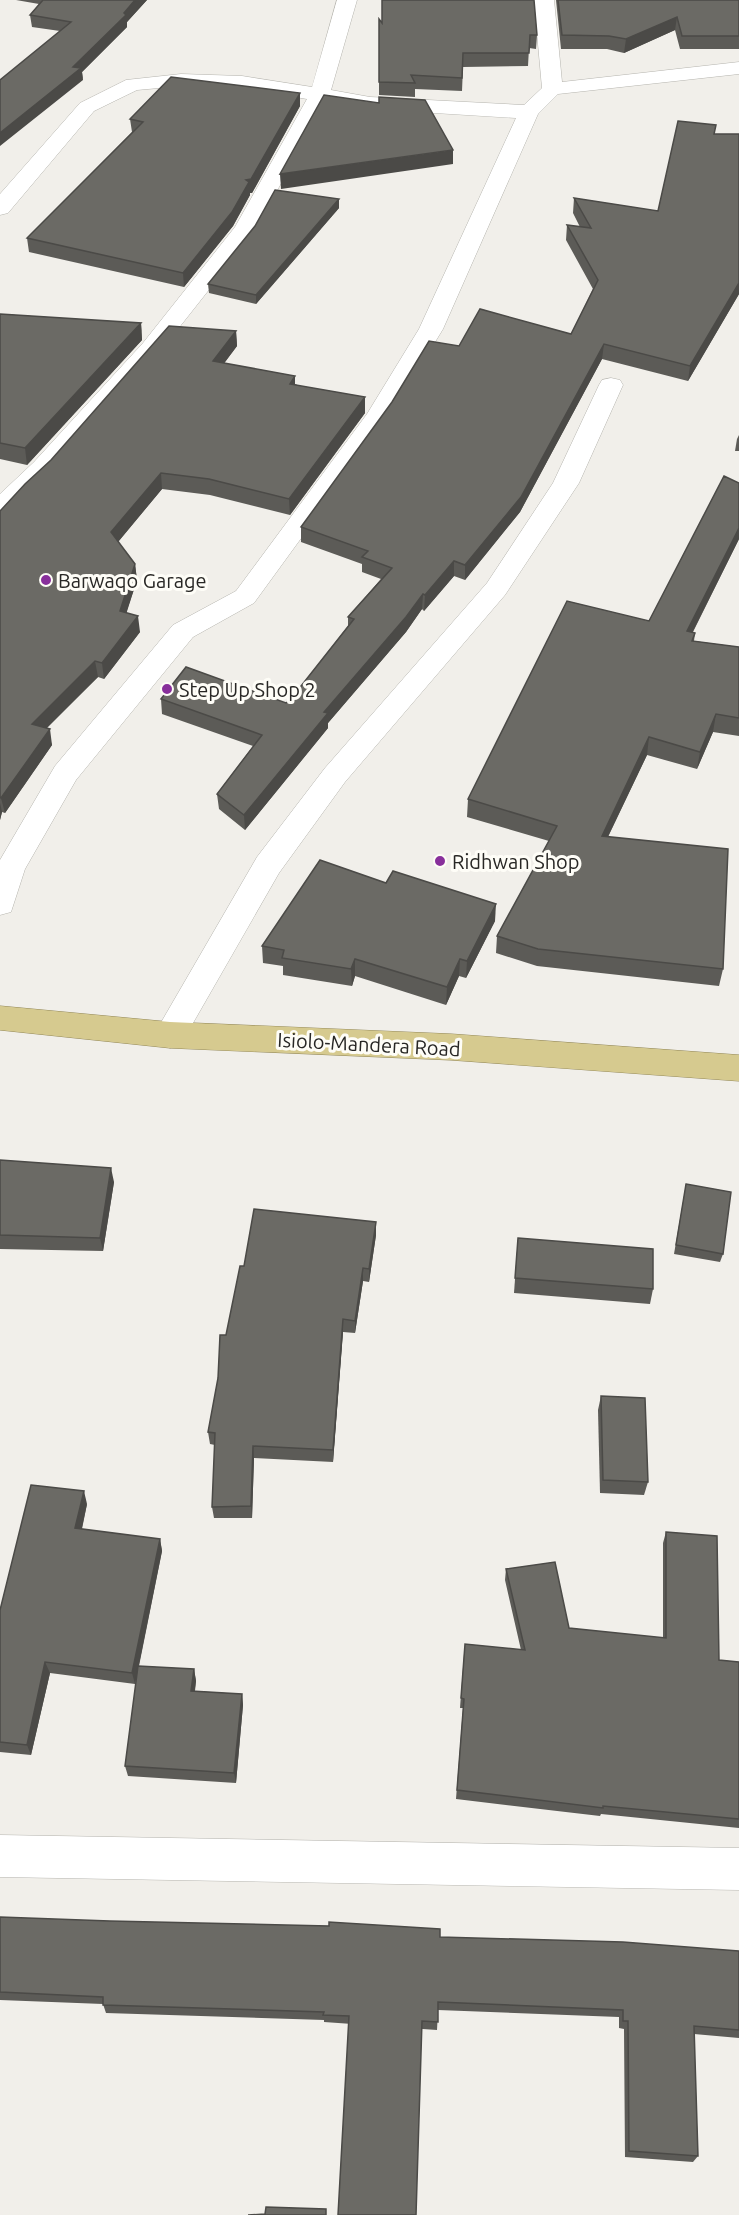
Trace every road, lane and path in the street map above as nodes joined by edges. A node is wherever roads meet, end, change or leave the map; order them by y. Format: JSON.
{"nodes":[{"id":1,"x":347,"y":0,"type":"edge"},
{"id":2,"x":544,"y":0,"type":"edge"},
{"id":3,"x":739,"y":68,"type":"edge"},
{"id":4,"x":552,"y":89,"type":"junction"},
{"id":5,"x":320,"y":95,"type":"junction"},
{"id":6,"x":529,"y":112,"type":"junction"},
{"id":7,"x":0,"y":208,"type":"edge"},
{"id":8,"x":611,"y":385,"type":"dead end"},
{"id":9,"x":0,"y":508,"type":"edge"},
{"id":10,"x":0,"y":904,"type":"edge"},
{"id":11,"x":0,"y":1018,"type":"edge"},
{"id":12,"x":170,"y":1035,"type":"junction"},
{"id":13,"x":739,"y":1068,"type":"edge"},
{"id":14,"x":0,"y":1856,"type":"edge"},
{"id":15,"x":739,"y":1869,"type":"edge"}],
"edges":[{"from":1,"to":5,"type":"street"},
{"from":2,"to":4,"type":"street"},
{"from":3,"to":4,"type":"street"},
{"from":4,"to":6,"type":"street"},
{"from":5,"to":6,"type":"street"},
{"from":5,"to":7,"type":"street"},
{"from":5,"to":9,"type":"street"},
{"from":6,"to":10,"type":"street"},
{"from":8,"to":12,"type":"street"},
{"from":11,"to":12,"type":"highway","name":"Isiolo-Mandera Road"},
{"from":12,"to":13,"type":"highway","name":"Isiolo-Mandera Road"},
{"from":14,"to":15,"type":"street"}]}
